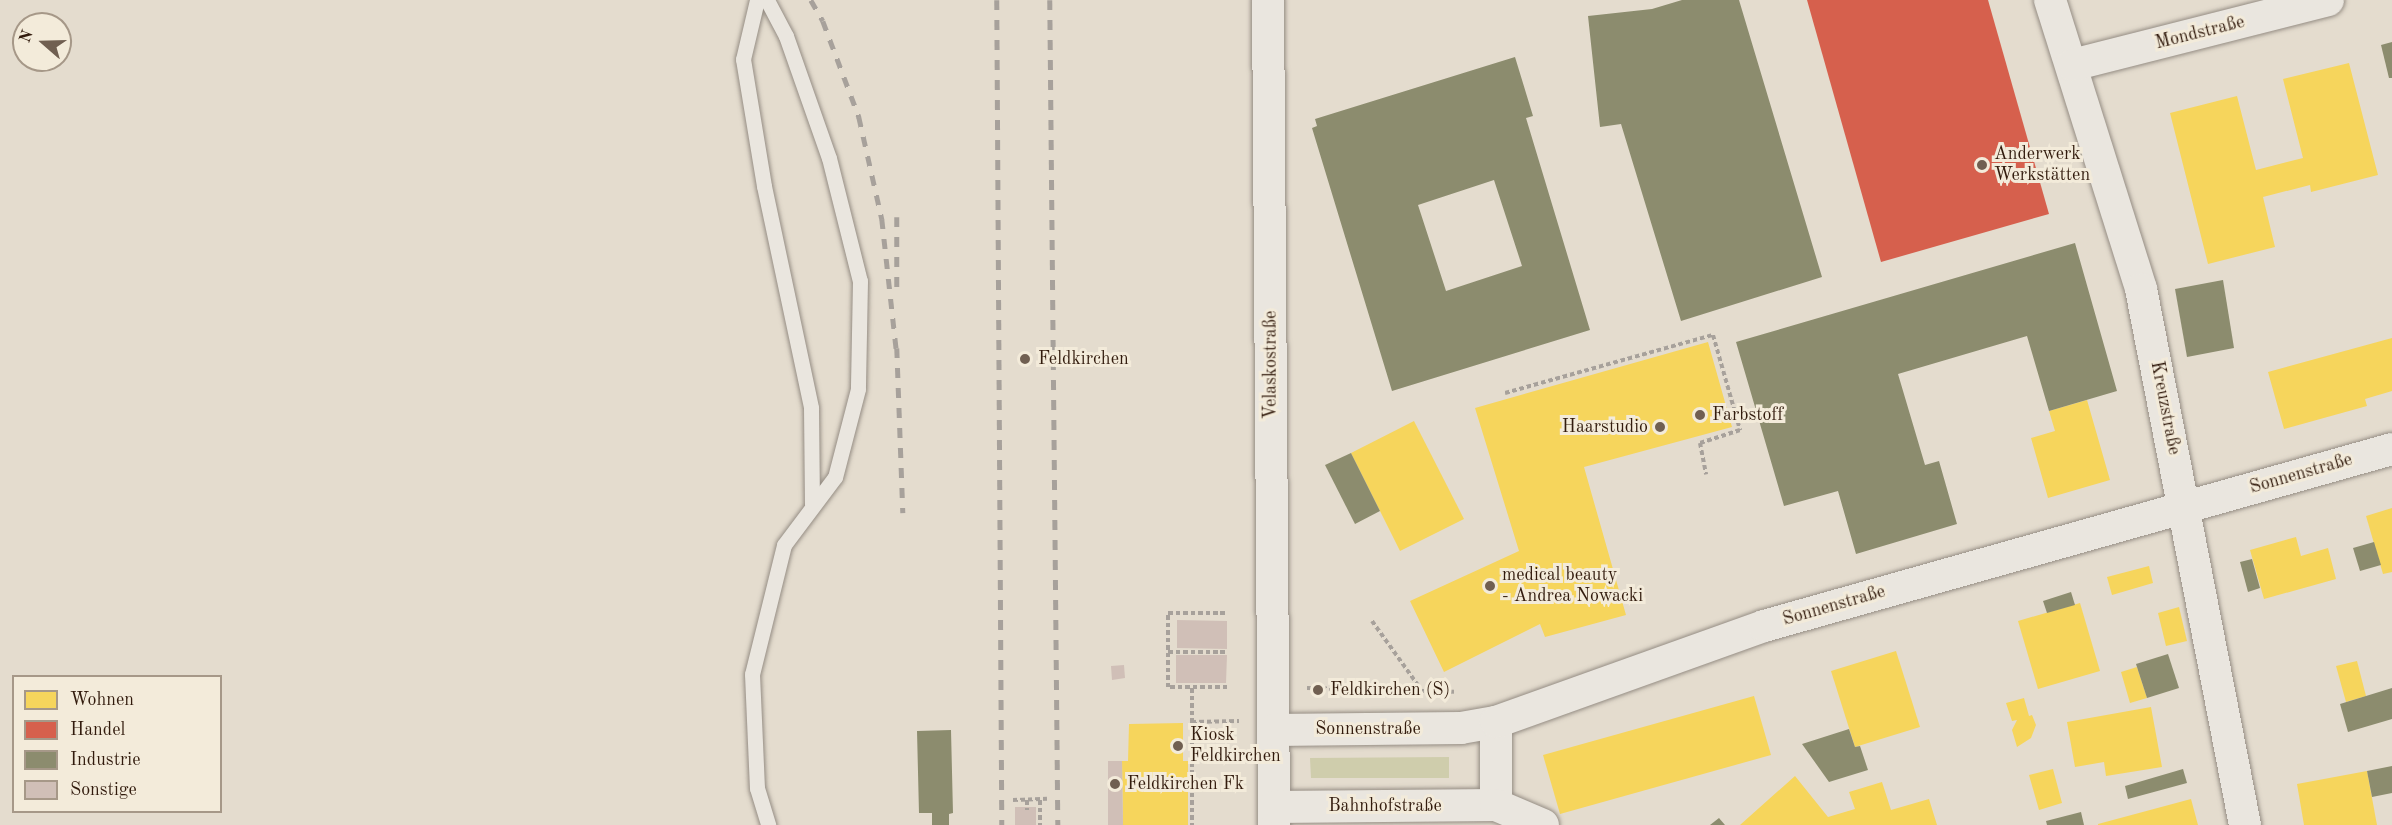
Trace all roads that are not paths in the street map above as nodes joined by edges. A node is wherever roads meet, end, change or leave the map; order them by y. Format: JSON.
{"nodes":[{"id":1,"x":757,"y":0,"type":"edge"},
{"id":2,"x":767,"y":0,"type":"edge"},
{"id":3,"x":1268,"y":0,"type":"edge"},
{"id":4,"x":2050,"y":0,"type":"edge"},
{"id":5,"x":2328,"y":0,"type":"edge"},
{"id":6,"x":2072,"y":65,"type":"junction"},
{"id":7,"x":2392,"y":449,"type":"edge"},
{"id":8,"x":812,"y":504,"type":"junction"},
{"id":9,"x":2185,"y":507,"type":"junction"},
{"id":10,"x":1496,"y":722,"type":"junction"},
{"id":11,"x":1273,"y":726,"type":"junction"},
{"id":12,"x":1496,"y":805,"type":"junction"},
{"id":13,"x":1274,"y":816,"type":"edge"},
{"id":14,"x":768,"y":825,"type":"edge"},
{"id":15,"x":1543,"y":825,"type":"edge"},
{"id":16,"x":2245,"y":825,"type":"edge"}],
"edges":[{"from":1,"to":8,"type":"lane"},
{"from":2,"to":8,"type":"lane"},
{"from":3,"to":11,"type":"street","name":"Velaskostraße"},
{"from":4,"to":6,"type":"street","name":"Kreuzstraße"},
{"from":5,"to":6,"type":"street","name":"Mondstraße"},
{"from":6,"to":9,"type":"street","name":"Kreuzstraße"},
{"from":7,"to":9,"type":"street","name":"Sonnenstraße"},
{"from":8,"to":14,"type":"lane"},
{"from":9,"to":10,"type":"street","name":"Sonnenstraße"},
{"from":9,"to":16,"type":"street","name":"Kreuzstraße"},
{"from":10,"to":11,"type":"street","name":"Sonnenstraße"},
{"from":10,"to":12,"type":"street"},
{"from":11,"to":13,"type":"street","name":"Velaskostraße"},
{"from":12,"to":13,"type":"street","name":"Bahnhofstraße"},
{"from":12,"to":15,"type":"street","name":"Bahnhofstraße"}]}
